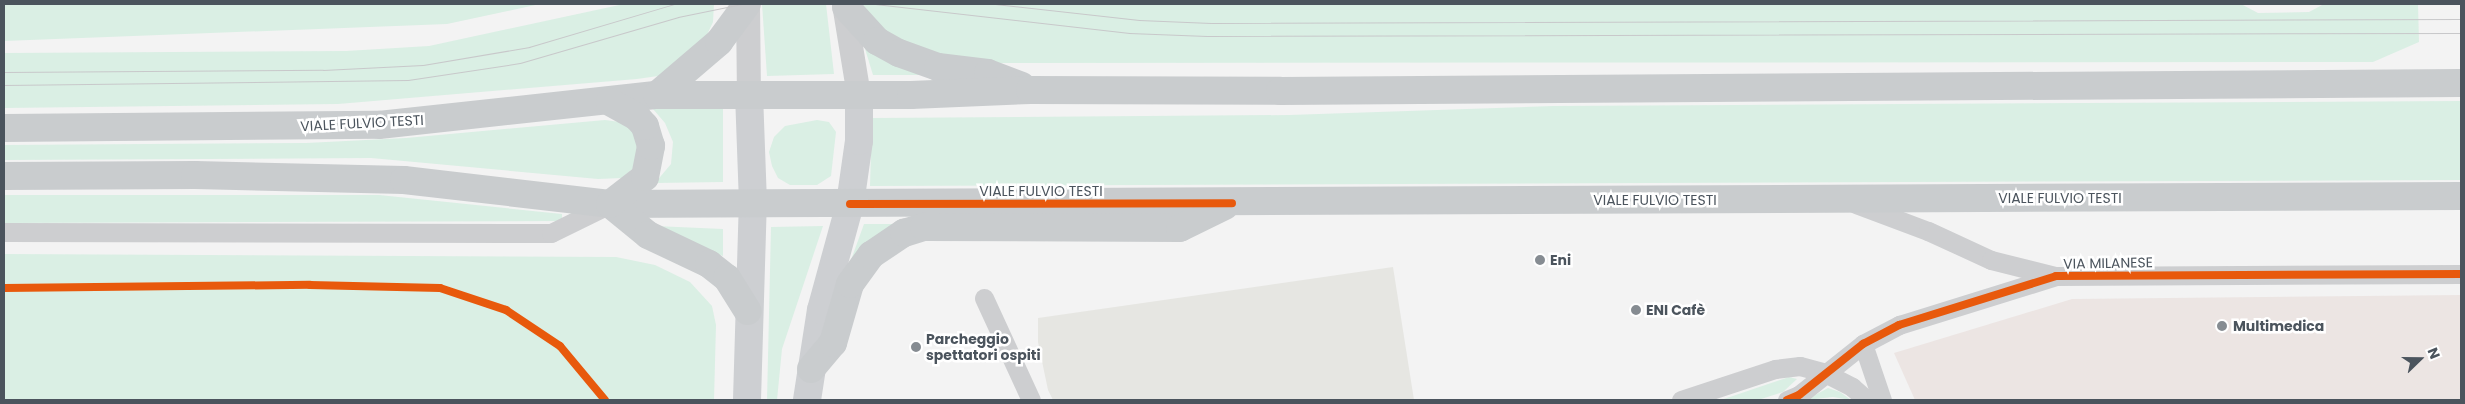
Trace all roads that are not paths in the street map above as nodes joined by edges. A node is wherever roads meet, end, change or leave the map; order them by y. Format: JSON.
{"nodes":[{"id":1,"x":747,"y":4,"type":"edge"},
{"id":2,"x":845,"y":6,"type":"edge"},
{"id":3,"x":2461,"y":83,"type":"edge"},
{"id":4,"x":1030,"y":90,"type":"junction"},
{"id":5,"x":658,"y":95,"type":"junction"},
{"id":6,"x":749,"y":95,"type":"junction"},
{"id":7,"x":859,"y":96,"type":"junction"},
{"id":8,"x":610,"y":102,"type":"junction"},
{"id":9,"x":4,"y":128,"type":"edge"},
{"id":10,"x":4,"y":176,"type":"edge"},
{"id":11,"x":2461,"y":196,"type":"edge"},
{"id":12,"x":1843,"y":199,"type":"junction"},
{"id":13,"x":753,"y":202,"type":"junction"},
{"id":14,"x":1232,"y":203,"type":"junction"},
{"id":15,"x":610,"y":204,"type":"junction"},
{"id":16,"x":850,"y":204,"type":"junction"},
{"id":17,"x":4,"y":232,"type":"edge"},
{"id":18,"x":2461,"y":274,"type":"edge"},
{"id":19,"x":2056,"y":276,"type":"junction"},
{"id":20,"x":984,"y":298,"type":"dead end"},
{"id":21,"x":748,"y":311,"type":"junction"},
{"id":22,"x":1863,"y":344,"type":"junction"},
{"id":23,"x":811,"y":370,"type":"junction"},
{"id":24,"x":1824,"y":372,"type":"junction"},
{"id":25,"x":747,"y":400,"type":"edge"},
{"id":26,"x":807,"y":400,"type":"edge"},
{"id":27,"x":1031,"y":400,"type":"edge"},
{"id":28,"x":1681,"y":400,"type":"edge"},
{"id":29,"x":1787,"y":400,"type":"edge"},
{"id":30,"x":1867,"y":400,"type":"edge"},
{"id":31,"x":1882,"y":400,"type":"edge"}],
"edges":[{"from":1,"to":5,"type":"main road"},
{"from":1,"to":6,"type":"street"},
{"from":2,"to":4,"type":"main road"},
{"from":2,"to":7,"type":"street"},
{"from":3,"to":4,"type":"main road","name":"VIALE FULVIO TESTI"},
{"from":4,"to":7,"type":"main road","name":"VIALE FULVIO TESTI"},
{"from":5,"to":6,"type":"main road","name":"VIALE FULVIO TESTI"},
{"from":5,"to":8,"type":"main road","name":"VIALE FULVIO TESTI"},
{"from":6,"to":7,"type":"main road","name":"VIALE FULVIO TESTI"},
{"from":6,"to":13,"type":"main road"},
{"from":7,"to":16,"type":"main road"},
{"from":8,"to":9,"type":"main road","name":"VIALE FULVIO TESTI"},
{"from":8,"to":15,"type":"main road"},
{"from":10,"to":15,"type":"main road","name":"VIALE FULVIO TESTI"},
{"from":11,"to":12,"type":"main road","name":"VIALE FULVIO TESTI"},
{"from":12,"to":14,"type":"main road","name":"VIALE FULVIO TESTI"},
{"from":12,"to":19,"type":"street"},
{"from":13,"to":15,"type":"main road","name":"VIALE FULVIO TESTI"},
{"from":13,"to":16,"type":"main road","name":"VIALE FULVIO TESTI"},
{"from":13,"to":21,"type":"main road"},
{"from":14,"to":16,"type":"main road","name":"VIALE FULVIO TESTI"},
{"from":14,"to":23,"type":"main road"},
{"from":15,"to":17,"type":"street","name":"VIALE FULVIO TESTI"},
{"from":15,"to":21,"type":"main road"},
{"from":16,"to":23,"type":"main road"},
{"from":18,"to":19,"type":"street","name":"VIA MILANESE"},
{"from":19,"to":22,"type":"street","name":"VIA MILANESE"},
{"from":20,"to":27,"type":"street"},
{"from":21,"to":25,"type":"main road"},
{"from":22,"to":24,"type":"street","name":"VIA MILANESE"},
{"from":22,"to":31,"type":"street"},
{"from":23,"to":26,"type":"main road"},
{"from":24,"to":28,"type":"street"},
{"from":24,"to":29,"type":"street","name":"VIA MILANESE"},
{"from":24,"to":30,"type":"street"}]}
